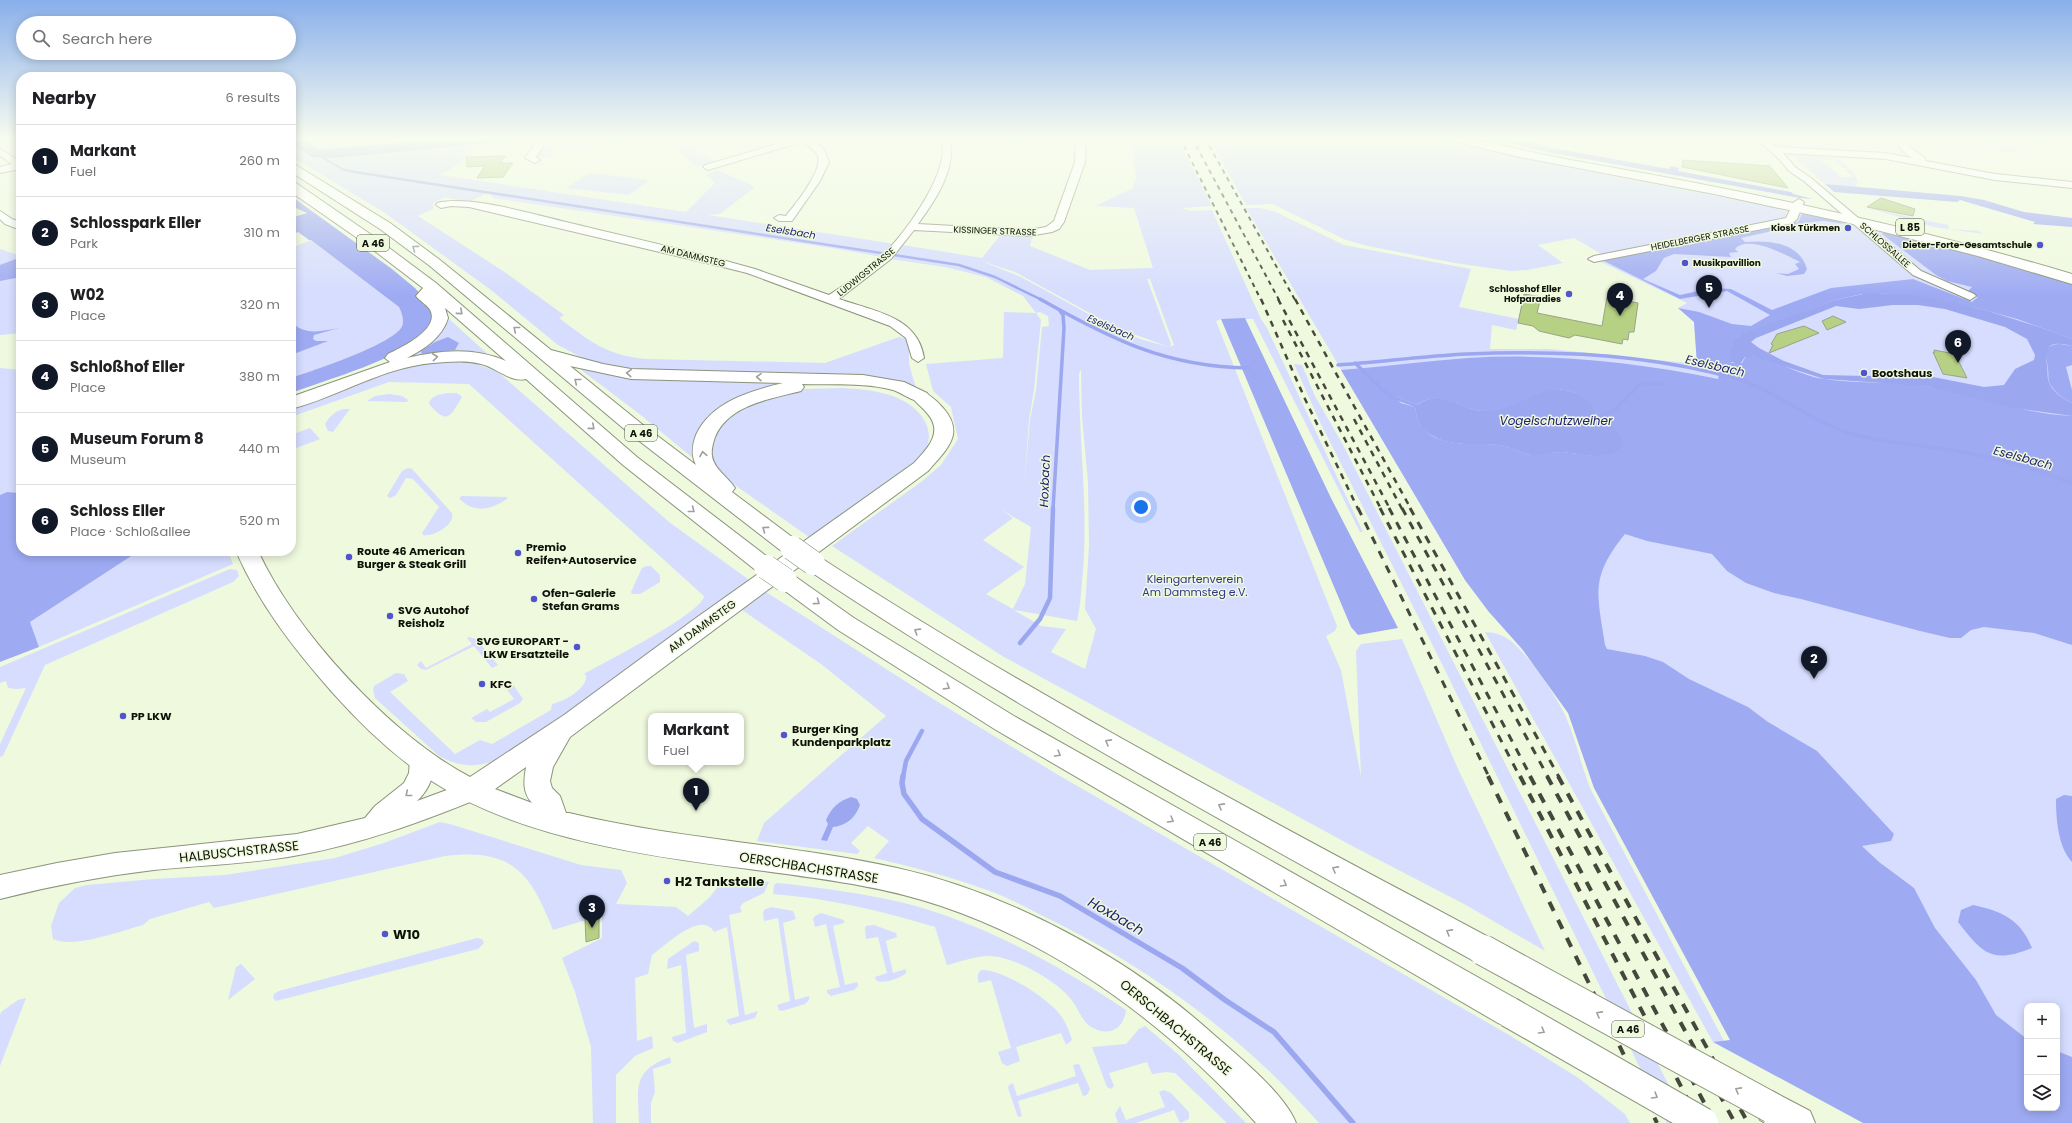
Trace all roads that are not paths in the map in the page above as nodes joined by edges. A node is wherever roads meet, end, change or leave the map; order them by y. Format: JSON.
{"nodes":[{"id":1,"x":297,"y":190,"type":"edge"},
{"id":2,"x":329,"y":190,"type":"edge"},
{"id":3,"x":809,"y":190,"type":"edge"},
{"id":4,"x":934,"y":190,"type":"edge"},
{"id":5,"x":1070,"y":190,"type":"edge"},
{"id":6,"x":1721,"y":190,"type":"edge"},
{"id":7,"x":1729,"y":190,"type":"edge"},
{"id":8,"x":1820,"y":190,"type":"edge"},
{"id":9,"x":441,"y":204,"type":"dead end"},
{"id":10,"x":1798,"y":204,"type":"junction"},
{"id":11,"x":0,"y":214,"type":"edge"},
{"id":12,"x":1850,"y":215,"type":"junction"},
{"id":13,"x":779,"y":218,"type":"dead end"},
{"id":14,"x":16,"y":223,"type":"edge"},
{"id":15,"x":913,"y":227,"type":"junction"},
{"id":16,"x":1594,"y":259,"type":"dead end"},
{"id":17,"x":2072,"y":273,"type":"edge"},
{"id":18,"x":2072,"y":279,"type":"edge"},
{"id":19,"x":430,"y":286,"type":"junction"},
{"id":20,"x":1970,"y":296,"type":"dead end"},
{"id":21,"x":831,"y":299,"type":"junction"},
{"id":22,"x":546,"y":354,"type":"junction"},
{"id":23,"x":918,"y":358,"type":"dead end"},
{"id":24,"x":542,"y":383,"type":"junction"},
{"id":25,"x":296,"y":393,"type":"edge"},
{"id":26,"x":296,"y":401,"type":"edge"},
{"id":27,"x":921,"y":402,"type":"junction"},
{"id":28,"x":739,"y":509,"type":"junction"},
{"id":29,"x":249,"y":556,"type":"edge"},
{"id":30,"x":573,"y":722,"type":"junction"},
{"id":31,"x":422,"y":760,"type":"junction"},
{"id":32,"x":471,"y":791,"type":"junction"},
{"id":33,"x":555,"y":821,"type":"junction"},
{"id":34,"x":371,"y":827,"type":"junction"},
{"id":35,"x":0,"y":887,"type":"edge"},
{"id":36,"x":1785,"y":1116,"type":"edge"},
{"id":37,"x":1279,"y":1123,"type":"edge"},
{"id":38,"x":1703,"y":1123,"type":"edge"}],
"edges":[{"from":1,"to":19,"type":"main road","number":"A 46"},
{"from":22,"to":2,"type":"main road","number":"A 46","one_way":true},
{"from":3,"to":13,"type":"street"},
{"from":4,"to":15,"type":"street","name":"LUDWIGSTRASSE"},
{"from":5,"to":15,"type":"street","name":"KISSINGER STRASSE"},
{"from":6,"to":10,"type":"main road","number":"L 85"},
{"from":7,"to":10,"type":"main road","number":"L 85"},
{"from":8,"to":12,"type":"street","name":"SCHLOSSALLEE"},
{"from":9,"to":21,"type":"street","name":"AM DAMMSTEG"},
{"from":10,"to":12,"type":"main road","number":"L 85"},
{"from":10,"to":16,"type":"street","name":"HEIDELBERGER STRASSE"},
{"from":11,"to":14,"type":"street"},
{"from":12,"to":17,"type":"main road","number":"L 85"},
{"from":12,"to":18,"type":"main road","number":"L 85"},
{"from":12,"to":20,"type":"street","name":"SCHLOSSALLEE"},
{"from":15,"to":21,"type":"street","name":"LUDWIGSTRASSE"},
{"from":19,"to":24,"type":"main road","number":"A 46","one_way":true},
{"from":19,"to":25,"type":"main road"},
{"from":21,"to":23,"type":"street","name":"AM DAMMSTEG"},
{"from":27,"to":22,"type":"main road","one_way":true},
{"from":28,"to":22,"type":"main road","number":"A 46","one_way":true},
{"from":26,"to":24,"type":"main road","one_way":true},
{"from":24,"to":38,"type":"main road","number":"A 46","one_way":true,"bridge":true},
{"from":28,"to":27,"type":"main road","one_way":true},
{"from":27,"to":30,"type":"main road","name":"AM DAMMSTEG"},
{"from":36,"to":28,"type":"main road","number":"A 46","one_way":true,"bridge":true},
{"from":29,"to":31,"type":"main road","name":"OERSCHBACHSTRASSE"},
{"from":30,"to":32,"type":"main road","name":"AM DAMMSTEG"},
{"from":30,"to":33,"type":"main road"},
{"from":31,"to":32,"type":"main road","name":"OERSCHBACHSTRASSE"},
{"from":31,"to":34,"type":"street","one_way":true},
{"from":32,"to":33,"type":"main road","name":"OERSCHBACHSTRASSE"},
{"from":32,"to":34,"type":"street","name":"HALBUSCHSTRASSE"},
{"from":33,"to":37,"type":"main road","name":"OERSCHBACHSTRASSE"},
{"from":34,"to":35,"type":"street","name":"HALBUSCHSTRASSE"}]}
